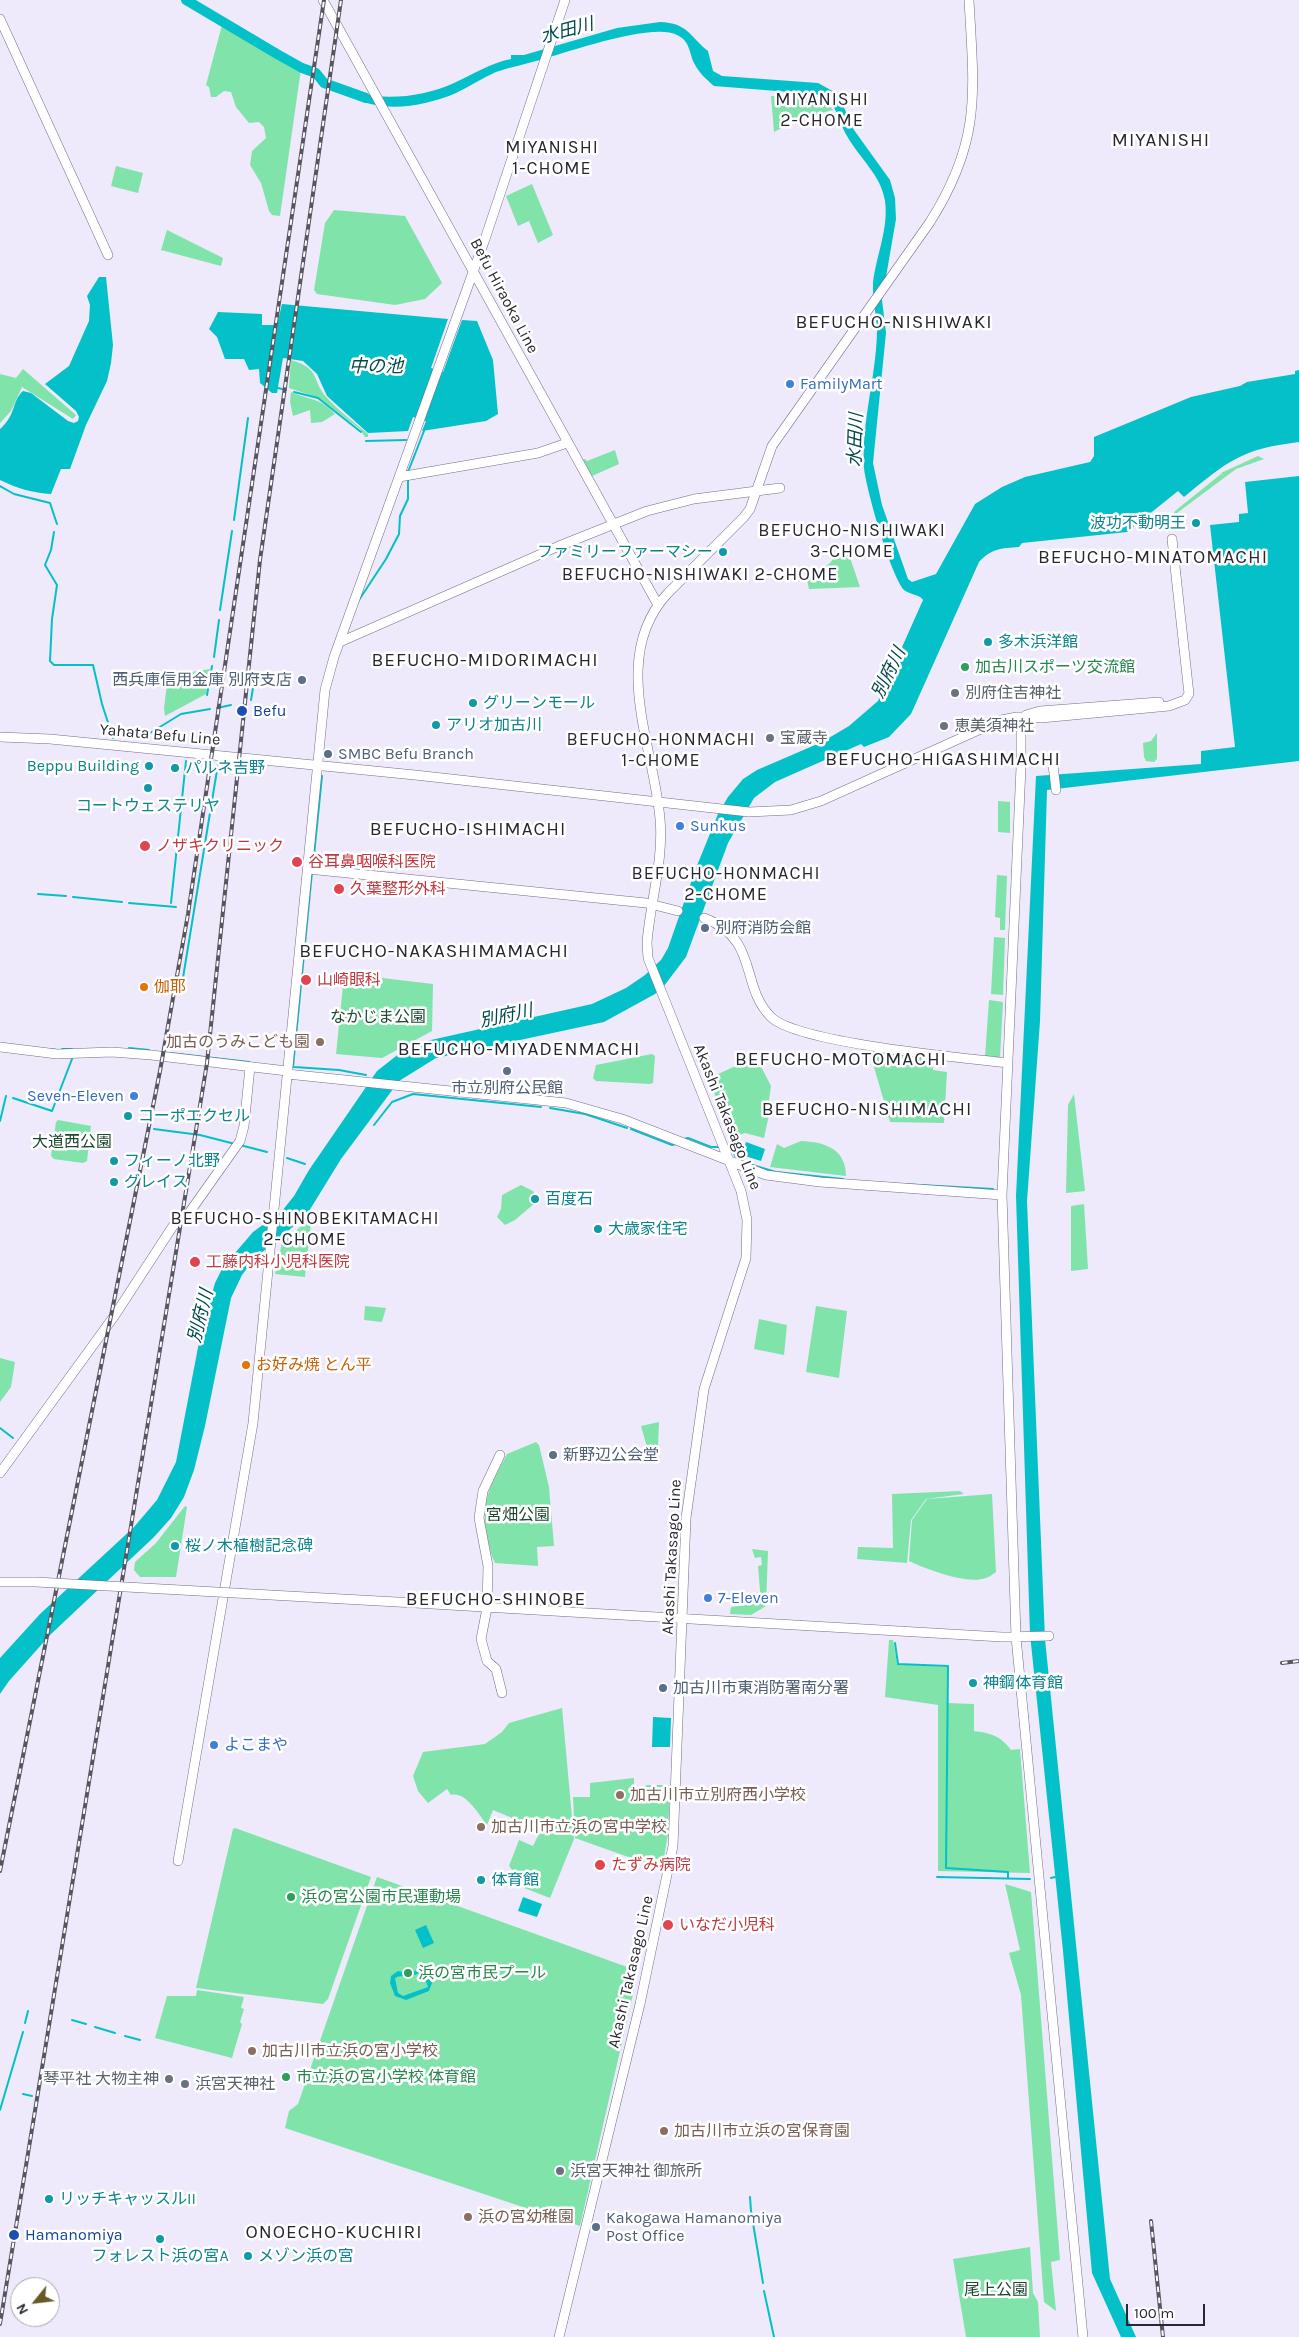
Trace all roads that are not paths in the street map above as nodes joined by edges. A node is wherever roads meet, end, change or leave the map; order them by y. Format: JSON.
{"nodes":[{"id":1,"x":323,"y":0,"type":"edge"},
{"id":2,"x":565,"y":0,"type":"edge"},
{"id":3,"x":970,"y":0,"type":"edge"},
{"id":4,"x":0,"y":19,"type":"edge"},
{"id":5,"x":108,"y":255,"type":"dead end"},
{"id":6,"x":473,"y":270,"type":"junction"},
{"id":7,"x":567,"y":443,"type":"junction"},
{"id":8,"x":399,"y":477,"type":"junction"},
{"id":9,"x":780,"y":488,"type":"dead end"},
{"id":10,"x":756,"y":490,"type":"junction"},
{"id":11,"x":612,"y":524,"type":"junction"},
{"id":12,"x":1172,"y":538,"type":"dead end"},
{"id":13,"x":658,"y":605,"type":"junction"},
{"id":14,"x":340,"y":642,"type":"junction"},
{"id":15,"x":1021,"y":716,"type":"junction"},
{"id":16,"x":0,"y":737,"type":"edge"},
{"id":17,"x":1053,"y":765,"type":"dead end"},
{"id":18,"x":316,"y":767,"type":"junction"},
{"id":19,"x":1056,"y":790,"type":"dead end"},
{"id":20,"x":658,"y":801,"type":"junction"},
{"id":21,"x":312,"y":869,"type":"junction"},
{"id":22,"x":652,"y":904,"type":"junction"},
{"id":23,"x":678,"y":911,"type":"dead end"},
{"id":24,"x":704,"y":918,"type":"dead end"},
{"id":25,"x":0,"y":1047,"type":"edge"},
{"id":26,"x":1008,"y":1063,"type":"junction"},
{"id":27,"x":250,"y":1067,"type":"junction"},
{"id":28,"x":287,"y":1070,"type":"junction"},
{"id":29,"x":729,"y":1161,"type":"junction"},
{"id":30,"x":1002,"y":1195,"type":"junction"},
{"id":31,"x":500,"y":1454,"type":"dead end"},
{"id":32,"x":0,"y":1472,"type":"edge"},
{"id":33,"x":0,"y":1582,"type":"edge"},
{"id":34,"x":486,"y":1608,"type":"junction"},
{"id":35,"x":683,"y":1619,"type":"junction"},
{"id":36,"x":1049,"y":1636,"type":"dead end"},
{"id":37,"x":1020,"y":1637,"type":"junction"},
{"id":38,"x":502,"y":1693,"type":"dead end"},
{"id":39,"x":178,"y":1861,"type":"dead end"},
{"id":40,"x":558,"y":2337,"type":"edge"},
{"id":41,"x":1083,"y":2337,"type":"edge"}],
"edges":[{"from":1,"to":6,"type":"street","name":"Befu Hiraoka Line"},
{"from":2,"to":6,"type":"street"},
{"from":3,"to":10,"type":"street","name":"Akashi Takasago Line"},
{"from":4,"to":5,"type":"street"},
{"from":6,"to":7,"type":"street","name":"Befu Hiraoka Line"},
{"from":6,"to":8,"type":"street"},
{"from":7,"to":8,"type":"street"},
{"from":7,"to":11,"type":"street","name":"Befu Hiraoka Line"},
{"from":8,"to":14,"type":"street"},
{"from":9,"to":10,"type":"street"},
{"from":10,"to":11,"type":"street"},
{"from":10,"to":13,"type":"street","name":"Akashi Takasago Line"},
{"from":11,"to":13,"type":"street","name":"Befu Hiraoka Line"},
{"from":11,"to":14,"type":"street"},
{"from":12,"to":15,"type":"street","name":"Yahata Befu Line"},
{"from":13,"to":20,"type":"street","name":"Akashi Takasago Line"},
{"from":14,"to":18,"type":"street"},
{"from":15,"to":20,"type":"street","name":"Yahata Befu Line"},
{"from":15,"to":26,"type":"street"},
{"from":16,"to":18,"type":"street","name":"Yahata Befu Line"},
{"from":17,"to":19,"type":"street"},
{"from":18,"to":20,"type":"street","name":"Yahata Befu Line"},
{"from":18,"to":21,"type":"street"},
{"from":20,"to":22,"type":"street","name":"Akashi Takasago Line"},
{"from":21,"to":22,"type":"street"},
{"from":21,"to":28,"type":"street"},
{"from":22,"to":23,"type":"street"},
{"from":22,"to":29,"type":"street","name":"Akashi Takasago Line"},
{"from":24,"to":26,"type":"street"},
{"from":25,"to":27,"type":"street"},
{"from":26,"to":30,"type":"street"},
{"from":27,"to":28,"type":"street"},
{"from":27,"to":32,"type":"street"},
{"from":28,"to":29,"type":"street"},
{"from":28,"to":39,"type":"street"},
{"from":29,"to":30,"type":"street"},
{"from":29,"to":35,"type":"street","name":"Akashi Takasago Line"},
{"from":30,"to":37,"type":"street"},
{"from":31,"to":34,"type":"street"},
{"from":33,"to":34,"type":"street","bridge":true},
{"from":34,"to":35,"type":"street"},
{"from":34,"to":38,"type":"street"},
{"from":35,"to":37,"type":"street"},
{"from":35,"to":40,"type":"street","name":"Akashi Takasago Line"},
{"from":36,"to":37,"type":"street"},
{"from":37,"to":41,"type":"street"}]}
